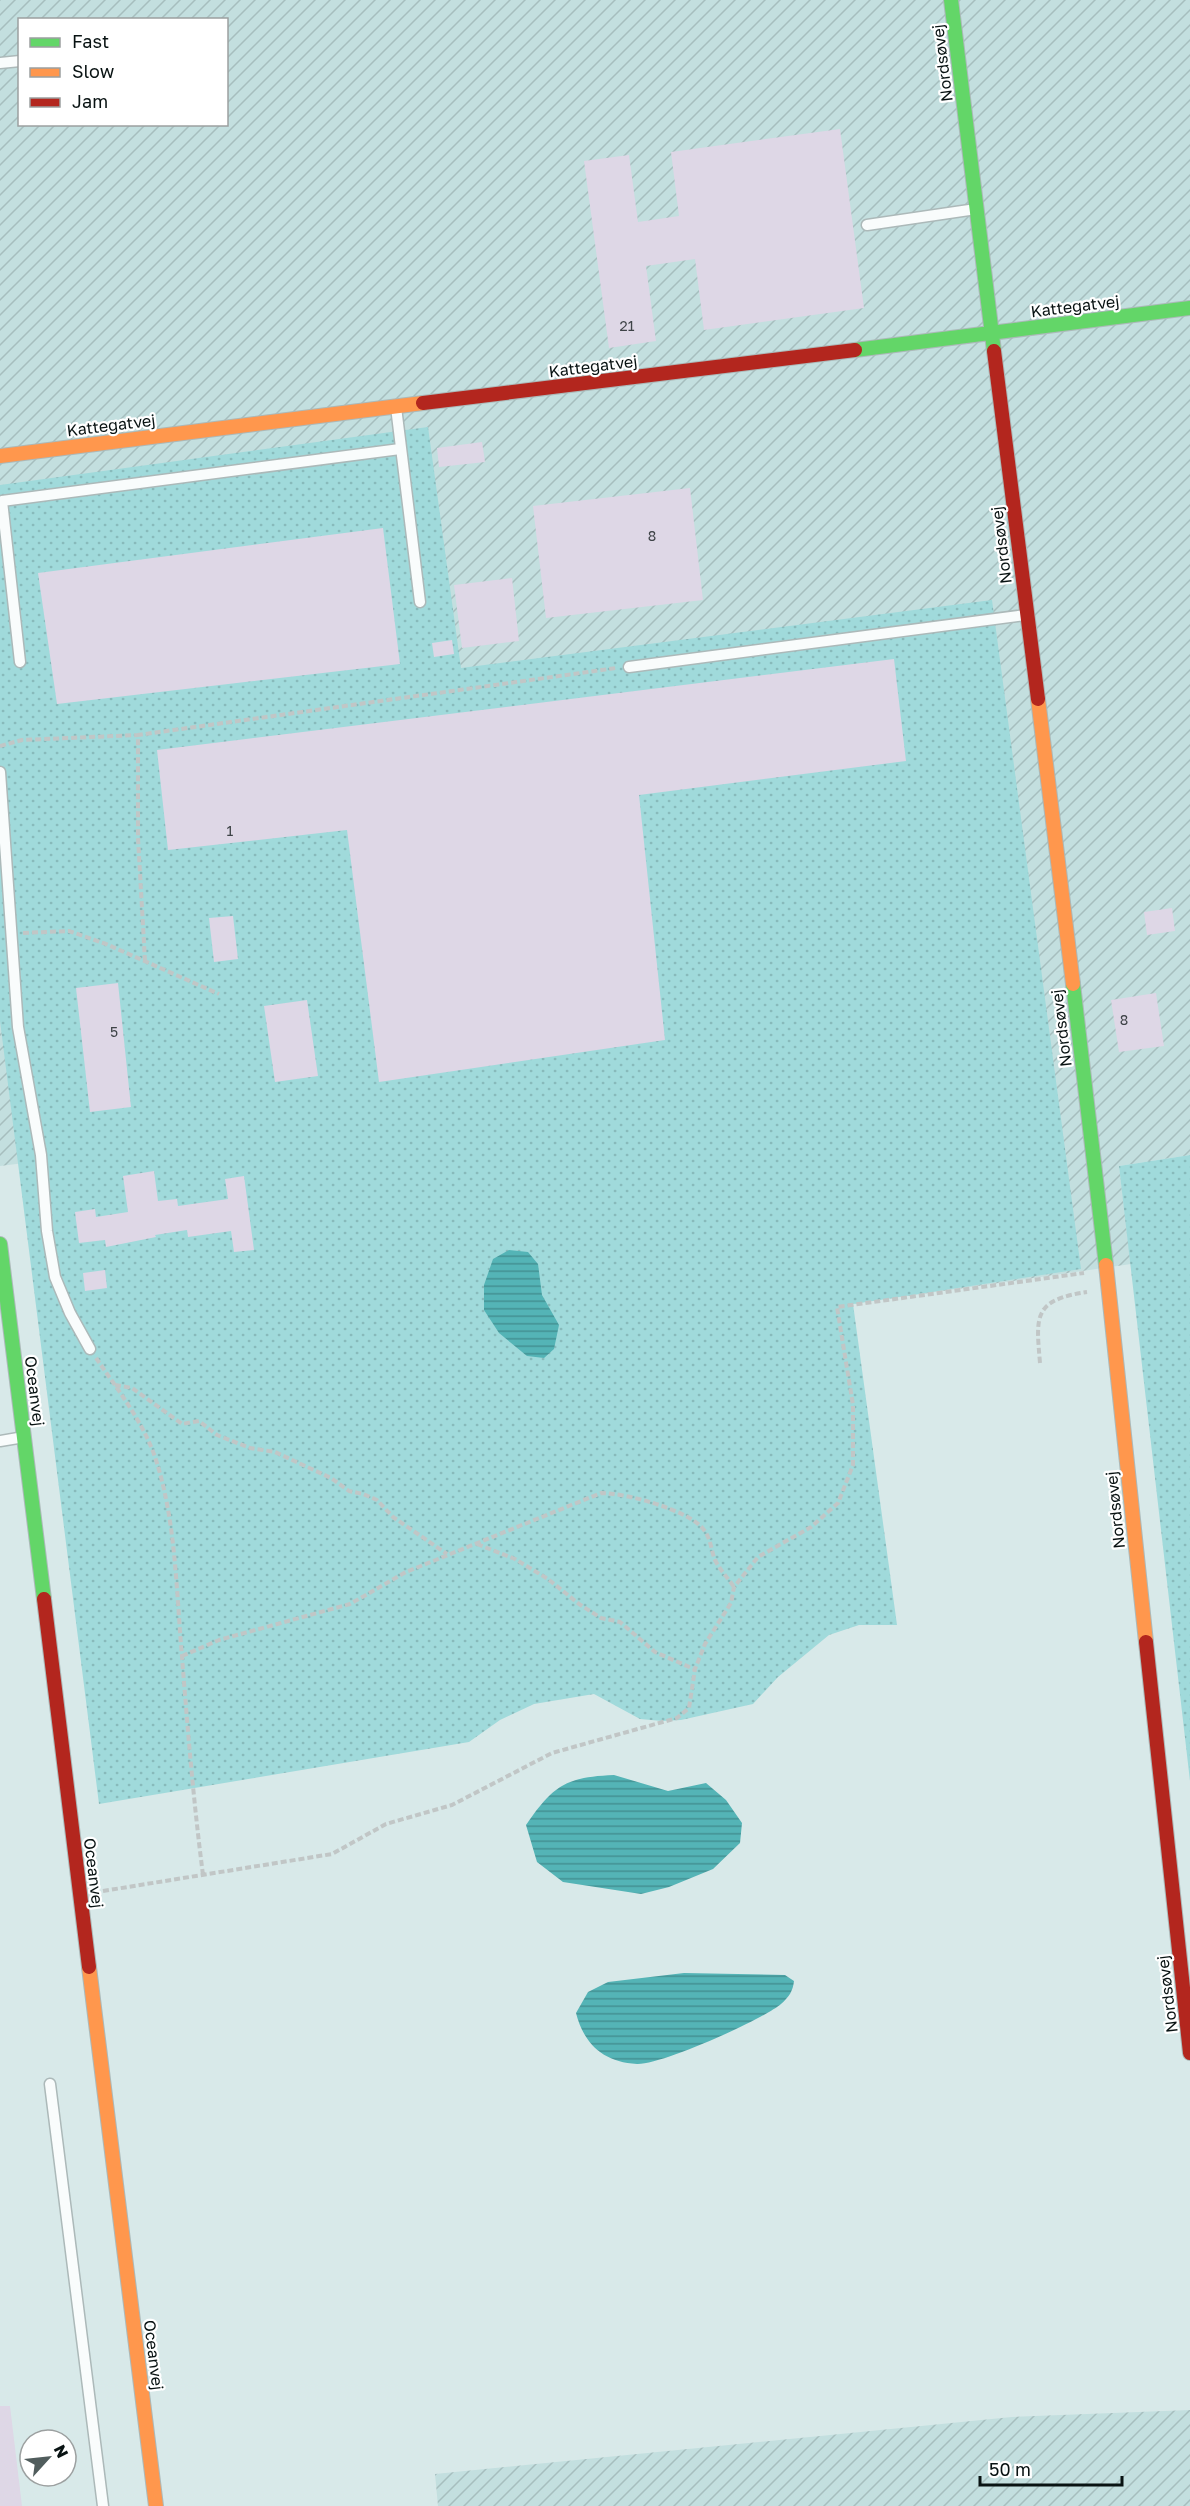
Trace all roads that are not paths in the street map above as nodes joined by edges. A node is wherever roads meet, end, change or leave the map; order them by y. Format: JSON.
{"nodes":[{"id":1,"x":951,"y":0,"type":"edge"},
{"id":2,"x":18,"y":60,"type":"edge"},
{"id":3,"x":0,"y":63,"type":"edge"},
{"id":4,"x":976,"y":209,"type":"junction"},
{"id":5,"x":867,"y":225,"type":"dead end"},
{"id":6,"x":1190,"y":308,"type":"edge"},
{"id":7,"x":993,"y":333,"type":"junction"},
{"id":8,"x":396,"y":407,"type":"junction"},
{"id":9,"x":400,"y":449,"type":"junction"},
{"id":10,"x":0,"y":456,"type":"edge"},
{"id":11,"x":420,"y":602,"type":"dead end"},
{"id":12,"x":1026,"y":615,"type":"junction"},
{"id":13,"x":20,"y":662,"type":"dead end"},
{"id":14,"x":628,"y":667,"type":"road end"},
{"id":15,"x":0,"y":772,"type":"edge"},
{"id":16,"x":5,"y":934,"type":"edge"},
{"id":17,"x":0,"y":1244,"type":"edge"},
{"id":18,"x":90,"y":1349,"type":"road end"},
{"id":19,"x":24,"y":1437,"type":"junction"},
{"id":20,"x":0,"y":1441,"type":"edge"},
{"id":21,"x":1190,"y":2053,"type":"edge"},
{"id":22,"x":50,"y":2084,"type":"dead end"},
{"id":23,"x":103,"y":2506,"type":"edge"},
{"id":24,"x":156,"y":2506,"type":"edge"}],
"edges":[{"from":1,"to":4,"type":"street","name":"Nordsøvej"},
{"from":2,"to":3,"type":"lane"},
{"from":4,"to":5,"type":"lane"},
{"from":4,"to":7,"type":"street","name":"Nordsøvej"},
{"from":6,"to":7,"type":"street","name":"Kattegatvej"},
{"from":7,"to":8,"type":"street","name":"Kattegatvej"},
{"from":7,"to":12,"type":"street","name":"Nordsøvej"},
{"from":8,"to":9,"type":"lane"},
{"from":8,"to":10,"type":"street","name":"Kattegatvej"},
{"from":9,"to":11,"type":"lane"},
{"from":9,"to":13,"type":"lane"},
{"from":12,"to":14,"type":"lane"},
{"from":12,"to":21,"type":"street","name":"Nordsøvej"},
{"from":15,"to":16,"type":"lane"},
{"from":16,"to":18,"type":"lane"},
{"from":17,"to":19,"type":"street","name":"Oceanvej"},
{"from":19,"to":20,"type":"lane"},
{"from":19,"to":24,"type":"street","name":"Oceanvej"},
{"from":22,"to":23,"type":"lane"}]}
